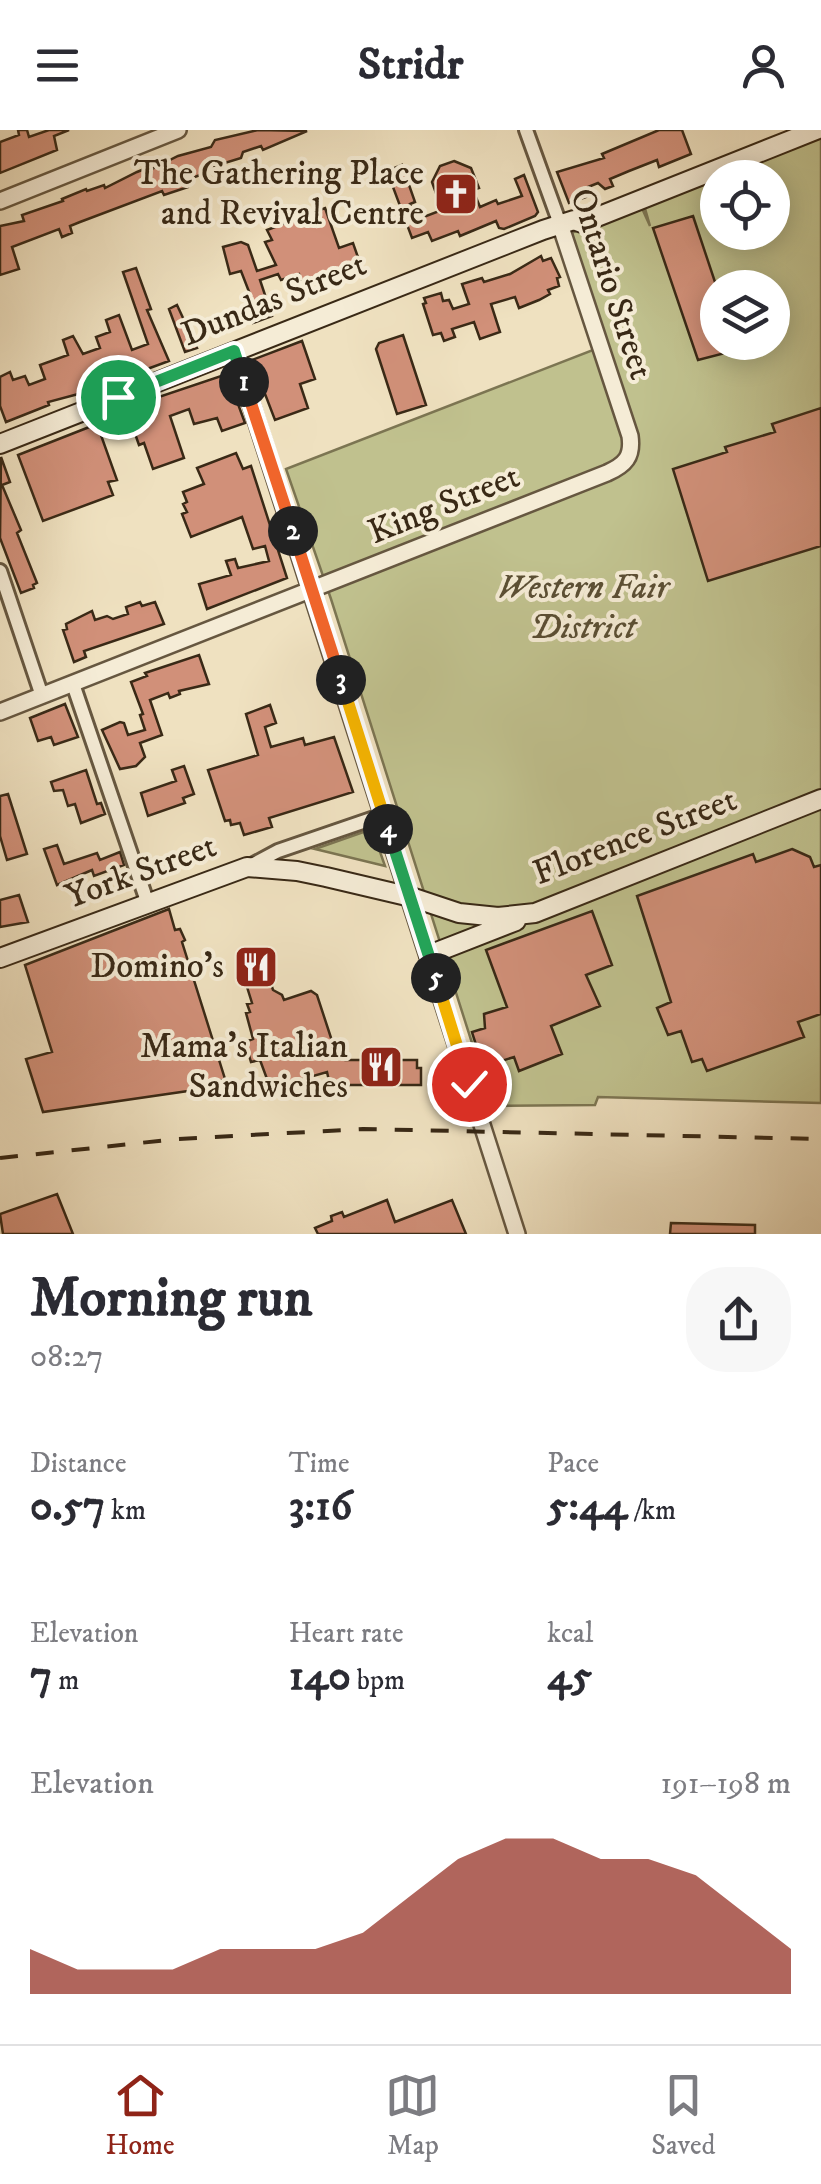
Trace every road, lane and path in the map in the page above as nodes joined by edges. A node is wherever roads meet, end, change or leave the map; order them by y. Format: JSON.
{"nodes":[{"id":1,"x":178,"y":130,"type":"edge"},
{"id":2,"x":526,"y":130,"type":"edge"},
{"id":3,"x":782,"y":130,"type":"edge"},
{"id":4,"x":816,"y":130,"type":"edge"},
{"id":5,"x":0,"y":201,"type":"edge"},
{"id":6,"x":567,"y":222,"type":"junction"},
{"id":7,"x":234,"y":351,"type":"junction"},
{"id":8,"x":1,"y":440,"type":"edge"},
{"id":9,"x":628,"y":458,"type":"joint"},
{"id":10,"x":0,"y":571,"type":"edge"},
{"id":11,"x":312,"y":589,"type":"junction"},
{"id":12,"x":73,"y":684,"type":"junction"},
{"id":13,"x":42,"y":696,"type":"junction"},
{"id":14,"x":0,"y":712,"type":"edge"},
{"id":15,"x":821,"y":798,"type":"edge"},
{"id":16,"x":383,"y":815,"type":"junction"},
{"id":17,"x":248,"y":868,"type":"junction"},
{"id":18,"x":411,"y":897,"type":"junction"},
{"id":19,"x":148,"y":904,"type":"junction"},
{"id":20,"x":535,"y":913,"type":"junction"},
{"id":21,"x":429,"y":955,"type":"junction"},
{"id":22,"x":0,"y":958,"type":"edge"},
{"id":23,"x":518,"y":1234,"type":"edge"}],
"edges":[{"from":1,"to":5,"type":"street"},
{"from":2,"to":6,"type":"street","name":"Ontario Street"},
{"from":3,"to":6,"type":"main road","name":"Dundas Street"},
{"from":4,"to":6,"type":"main road","name":"Dundas Street"},
{"from":6,"to":7,"type":"main road","name":"Dundas Street"},
{"from":6,"to":9,"type":"street","name":"Ontario Street"},
{"from":7,"to":8,"type":"main road","name":"Dundas Street"},
{"from":7,"to":11,"type":"street"},
{"from":9,"to":11,"type":"street","name":"King Street"},
{"from":10,"to":13,"type":"street"},
{"from":11,"to":12,"type":"street","name":"King Street"},
{"from":11,"to":16,"type":"street"},
{"from":12,"to":13,"type":"street","name":"King Street"},
{"from":12,"to":19,"type":"street"},
{"from":13,"to":14,"type":"street","name":"King Street"},
{"from":15,"to":20,"type":"main road","name":"Florence Street"},
{"from":16,"to":17,"type":"street","name":"York Street"},
{"from":16,"to":18,"type":"street"},
{"from":17,"to":18,"type":"main road","name":"York Street"},
{"from":17,"to":19,"type":"main road","name":"York Street"},
{"from":18,"to":20,"type":"main road","name":"Florence Street"},
{"from":18,"to":21,"type":"street"},
{"from":19,"to":22,"type":"main road","name":"York Street"},
{"from":20,"to":21,"type":"main road"},
{"from":21,"to":23,"type":"street"}]}
